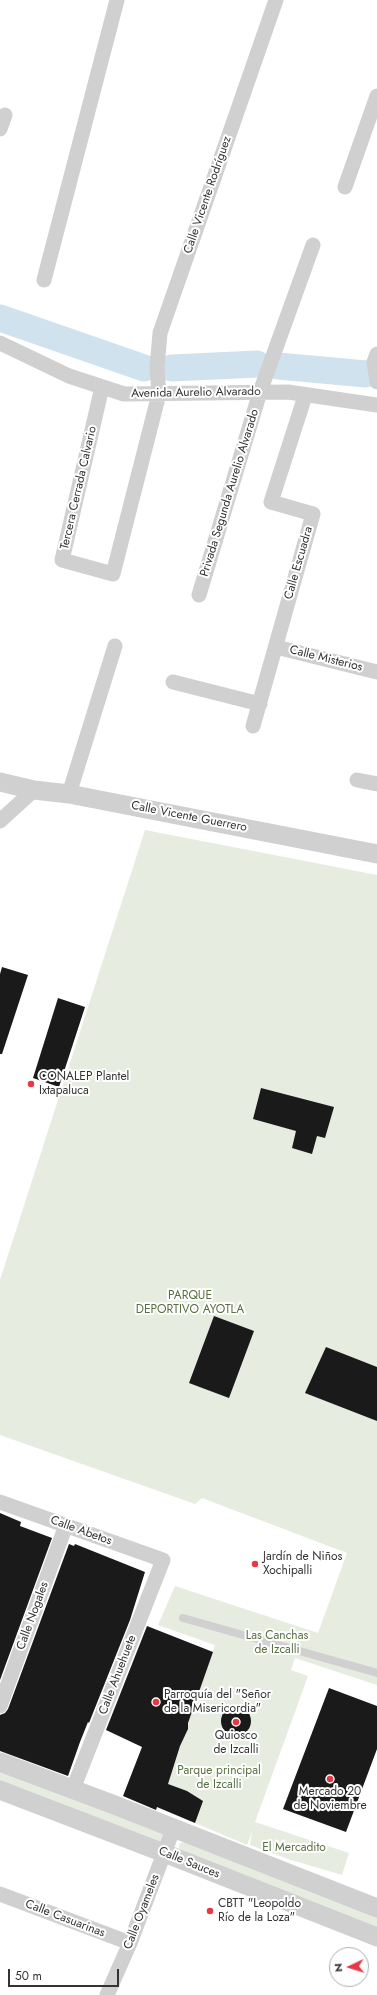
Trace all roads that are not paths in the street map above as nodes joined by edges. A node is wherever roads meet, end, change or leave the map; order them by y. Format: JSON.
{"nodes":[{"id":1,"x":117,"y":0,"type":"edge"},
{"id":2,"x":276,"y":0,"type":"edge"},
{"id":3,"x":377,"y":96,"type":"edge"},
{"id":4,"x":345,"y":187,"type":"dead end"},
{"id":5,"x":313,"y":245,"type":"dead end"},
{"id":6,"x":44,"y":280,"type":"dead end"},
{"id":7,"x":0,"y":345,"type":"edge"},
{"id":8,"x":377,"y":354,"type":"edge"},
{"id":9,"x":377,"y":382,"type":"edge"},
{"id":10,"x":102,"y":387,"type":"junction"},
{"id":11,"x":260,"y":392,"type":"junction"},
{"id":12,"x":159,"y":394,"type":"junction"},
{"id":13,"x":306,"y":396,"type":"junction"},
{"id":14,"x":377,"y":405,"type":"edge"},
{"id":15,"x":113,"y":574,"type":"joint"},
{"id":16,"x":199,"y":595,"type":"dead end"},
{"id":17,"x":115,"y":646,"type":"dead end"},
{"id":18,"x":276,"y":647,"type":"junction"},
{"id":19,"x":377,"y":672,"type":"edge"},
{"id":20,"x":173,"y":682,"type":"dead end"},
{"id":21,"x":260,"y":704,"type":"junction"},
{"id":22,"x":253,"y":726,"type":"dead end"},
{"id":23,"x":357,"y":780,"type":"dead end"},
{"id":24,"x":0,"y":782,"type":"edge"},
{"id":25,"x":377,"y":784,"type":"edge"},
{"id":26,"x":34,"y":790,"type":"junction"},
{"id":27,"x":69,"y":794,"type":"junction"},
{"id":28,"x":0,"y":821,"type":"edge"},
{"id":29,"x":377,"y":854,"type":"edge"},
{"id":30,"x":0,"y":1502,"type":"edge"},
{"id":31,"x":66,"y":1525,"type":"junction"},
{"id":32,"x":162,"y":1560,"type":"joint"},
{"id":33,"x":183,"y":1618,"type":"dead end"},
{"id":34,"x":377,"y":1674,"type":"edge"},
{"id":35,"x":0,"y":1706,"type":"edge"},
{"id":36,"x":0,"y":1762,"type":"edge"},
{"id":37,"x":0,"y":1790,"type":"edge"},
{"id":38,"x":73,"y":1790,"type":"junction"},
{"id":39,"x":174,"y":1827,"type":"junction"},
{"id":40,"x":164,"y":1853,"type":"junction"},
{"id":41,"x":0,"y":1894,"type":"edge"},
{"id":42,"x":377,"y":1908,"type":"edge"},
{"id":43,"x":377,"y":1937,"type":"edge"},
{"id":44,"x":130,"y":1943,"type":"junction"},
{"id":45,"x":107,"y":1995,"type":"edge"}],
"edges":[{"from":1,"to":6,"type":"street"},
{"from":2,"to":12,"type":"street","name":"Calle Vicente Rodríguez"},
{"from":3,"to":4,"type":"street"},
{"from":5,"to":11,"type":"street","name":"Privada Segunda Aurelio Alvarado"},
{"from":7,"to":10,"type":"street","name":"Avenida Aurelio Alvarado"},
{"from":8,"to":9,"type":"street"},
{"from":10,"to":12,"type":"street","name":"Avenida Aurelio Alvarado"},
{"from":10,"to":15,"type":"street","name":"Tercera Cerrada Calvario"},
{"from":11,"to":12,"type":"street","name":"Avenida Aurelio Alvarado"},
{"from":11,"to":13,"type":"street","name":"Avenida Aurelio Alvarado"},
{"from":11,"to":16,"type":"street","name":"Privada Segunda Aurelio Alvarado"},
{"from":12,"to":15,"type":"street","name":"Calle Vicente Rodríguez"},
{"from":13,"to":14,"type":"street","name":"Avenida Aurelio Alvarado"},
{"from":13,"to":18,"type":"street","name":"Calle Escuadra"},
{"from":17,"to":27,"type":"street"},
{"from":18,"to":19,"type":"street","name":"Calle Misterios"},
{"from":18,"to":21,"type":"street"},
{"from":20,"to":21,"type":"street"},
{"from":21,"to":22,"type":"street"},
{"from":23,"to":25,"type":"street"},
{"from":24,"to":26,"type":"street","name":"Calle Vicente Guerrero"},
{"from":26,"to":27,"type":"street","name":"Calle Vicente Guerrero"},
{"from":26,"to":28,"type":"street"},
{"from":27,"to":29,"type":"street","name":"Calle Vicente Guerrero"},
{"from":30,"to":31,"type":"street","name":"Calle Abetos"},
{"from":31,"to":32,"type":"street","name":"Calle Abetos"},
{"from":31,"to":35,"type":"street","name":"Calle Nogales"},
{"from":32,"to":38,"type":"street","name":"Calle Ahuehuete"},
{"from":33,"to":34,"type":"lane"},
{"from":36,"to":38,"type":"street"},
{"from":37,"to":40,"type":"street","name":"Calle Sauces"},
{"from":38,"to":39,"type":"street"},
{"from":39,"to":40,"type":"street","name":"Calle Oyameles"},
{"from":39,"to":42,"type":"street"},
{"from":40,"to":43,"type":"street","name":"Calle Sauces"},
{"from":40,"to":44,"type":"street","name":"Calle Oyameles"},
{"from":41,"to":44,"type":"street","name":"Calle Casuarinas"},
{"from":44,"to":45,"type":"street","name":"Calle Oyameles"}]}
